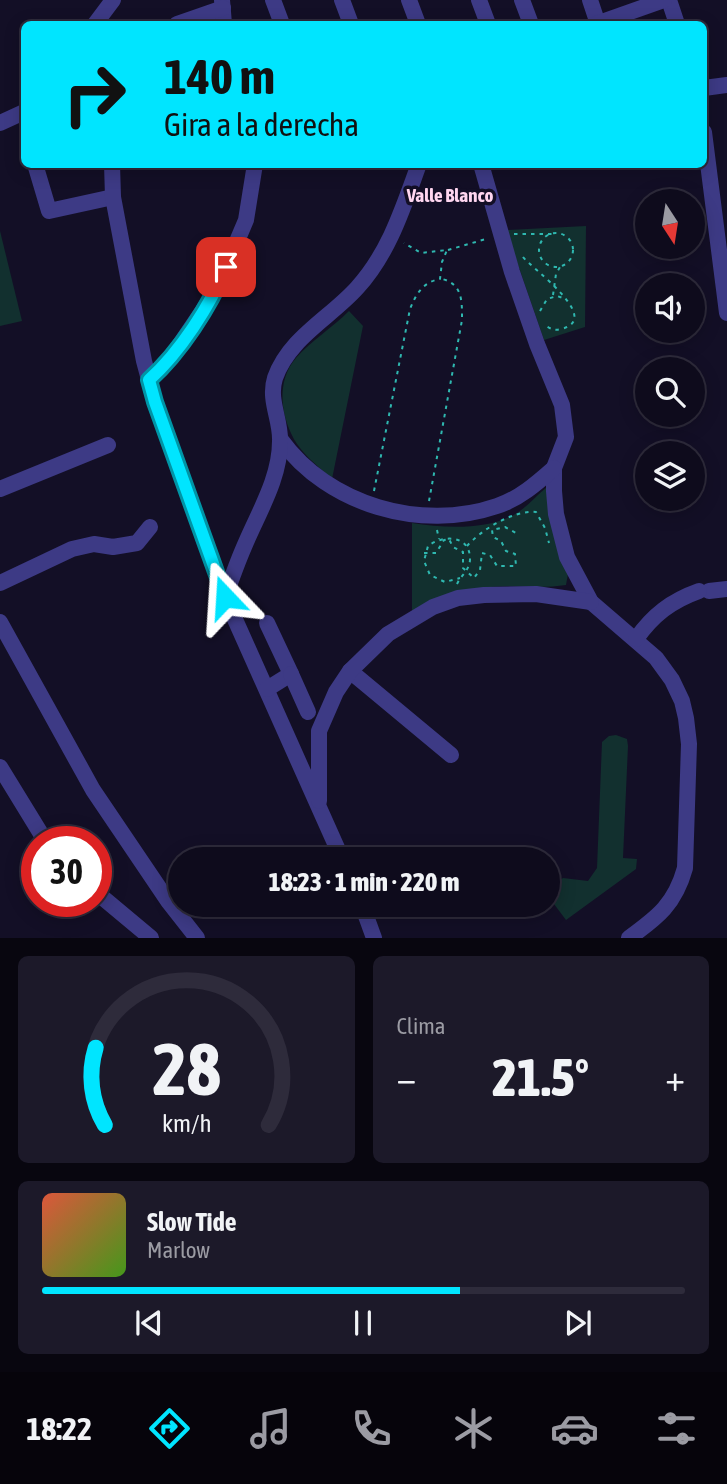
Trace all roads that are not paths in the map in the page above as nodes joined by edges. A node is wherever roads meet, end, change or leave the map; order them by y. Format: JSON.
{"nodes":[{"id":1,"x":113,"y":0,"type":"edge"},
{"id":2,"x":273,"y":0,"type":"edge"},
{"id":3,"x":342,"y":0,"type":"edge"},
{"id":4,"x":409,"y":0,"type":"edge"},
{"id":5,"x":479,"y":0,"type":"edge"},
{"id":6,"x":522,"y":0,"type":"edge"},
{"id":7,"x":590,"y":0,"type":"edge"},
{"id":8,"x":662,"y":1,"type":"edge"},
{"id":9,"x":223,"y":11,"type":"edge"},
{"id":10,"x":97,"y":21,"type":"edge"},
{"id":11,"x":188,"y":21,"type":"edge"},
{"id":12,"x":281,"y":21,"type":"edge"},
{"id":13,"x":350,"y":21,"type":"edge"},
{"id":14,"x":417,"y":21,"type":"edge"},
{"id":15,"x":487,"y":21,"type":"edge"},
{"id":16,"x":530,"y":21,"type":"edge"},
{"id":17,"x":596,"y":21,"type":"edge"},
{"id":18,"x":605,"y":21,"type":"edge"},
{"id":19,"x":675,"y":21,"type":"edge"},
{"id":20,"x":727,"y":85,"type":"edge"},
{"id":21,"x":707,"y":88,"type":"edge"},
{"id":22,"x":21,"y":114,"type":"edge"},
{"id":23,"x":0,"y":123,"type":"edge"},
{"id":24,"x":707,"y":152,"type":"edge"},
{"id":25,"x":36,"y":168,"type":"edge"},
{"id":26,"x":112,"y":168,"type":"edge"},
{"id":27,"x":254,"y":168,"type":"edge"},
{"id":28,"x":417,"y":168,"type":"edge"},
{"id":29,"x":482,"y":168,"type":"edge"},
{"id":30,"x":113,"y":197,"type":"junction"},
{"id":31,"x":724,"y":265,"type":"edge"},
{"id":32,"x":727,"y":313,"type":"edge"},
{"id":33,"x":149,"y":380,"type":"junction"},
{"id":34,"x":281,"y":440,"type":"junction"},
{"id":35,"x":108,"y":445,"type":"dead end"},
{"id":36,"x":554,"y":468,"type":"junction"},
{"id":37,"x":307,"y":470,"type":"junction"},
{"id":38,"x":274,"y":478,"type":"junction"},
{"id":39,"x":0,"y":489,"type":"edge"},
{"id":40,"x":150,"y":527,"type":"dead end"},
{"id":41,"x":576,"y":578,"type":"junction"},
{"id":42,"x":0,"y":583,"type":"edge"},
{"id":43,"x":727,"y":589,"type":"edge"},
{"id":44,"x":225,"y":597,"type":"junction"},
{"id":45,"x":562,"y":597,"type":"junction"},
{"id":46,"x":591,"y":603,"type":"junction"},
{"id":47,"x":0,"y":622,"type":"edge"},
{"id":48,"x":267,"y":623,"type":"dead end"},
{"id":49,"x":636,"y":639,"type":"junction"},
{"id":50,"x":351,"y":671,"type":"junction"},
{"id":51,"x":291,"y":674,"type":"junction"},
{"id":52,"x":267,"y":689,"type":"junction"},
{"id":53,"x":307,"y":712,"type":"dead end"},
{"id":54,"x":285,"y":727,"type":"junction"},
{"id":55,"x":319,"y":731,"type":"junction"},
{"id":56,"x":451,"y":755,"type":"dead end"},
{"id":57,"x":0,"y":767,"type":"edge"},
{"id":58,"x":319,"y":809,"type":"junction"},
{"id":59,"x":36,"y":826,"type":"edge"},
{"id":60,"x":336,"y":847,"type":"edge"},
{"id":61,"x":112,"y":906,"type":"edge"},
{"id":62,"x":366,"y":917,"type":"edge"},
{"id":63,"x":150,"y":938,"type":"edge"},
{"id":64,"x":197,"y":938,"type":"edge"},
{"id":65,"x":374,"y":938,"type":"edge"},
{"id":66,"x":629,"y":938,"type":"edge"}],
"edges":[{"from":1,"to":10,"type":"street"},
{"from":2,"to":12,"type":"street"},
{"from":3,"to":13,"type":"street"},
{"from":4,"to":14,"type":"street"},
{"from":5,"to":15,"type":"street"},
{"from":6,"to":16,"type":"street"},
{"from":7,"to":17,"type":"street"},
{"from":8,"to":18,"type":"street"},
{"from":8,"to":19,"type":"street"},
{"from":9,"to":11,"type":"street"},
{"from":20,"to":21,"type":"street"},
{"from":22,"to":23,"type":"street"},
{"from":24,"to":31,"type":"street"},
{"from":25,"to":30,"type":"street"},
{"from":26,"to":30,"type":"street"},
{"from":27,"to":33,"type":"street"},
{"from":28,"to":34,"type":"street"},
{"from":29,"to":36,"type":"street"},
{"from":30,"to":33,"type":"street"},
{"from":31,"to":32,"type":"street"},
{"from":33,"to":44,"type":"street"},
{"from":34,"to":37,"type":"street"},
{"from":34,"to":38,"type":"street"},
{"from":35,"to":39,"type":"street"},
{"from":36,"to":37,"type":"street"},
{"from":36,"to":41,"type":"street"},
{"from":37,"to":38,"type":"street"},
{"from":38,"to":44,"type":"street"},
{"from":40,"to":42,"type":"street"},
{"from":41,"to":45,"type":"street"},
{"from":41,"to":46,"type":"street"},
{"from":43,"to":49,"type":"street"},
{"from":44,"to":52,"type":"street"},
{"from":45,"to":46,"type":"street"},
{"from":45,"to":50,"type":"street"},
{"from":46,"to":49,"type":"street"},
{"from":47,"to":64,"type":"street"},
{"from":48,"to":51,"type":"street"},
{"from":49,"to":66,"type":"street"},
{"from":50,"to":55,"type":"street"},
{"from":50,"to":56,"type":"street"},
{"from":51,"to":52,"type":"street"},
{"from":51,"to":53,"type":"street"},
{"from":52,"to":54,"type":"street"},
{"from":54,"to":55,"type":"street"},
{"from":54,"to":58,"type":"street"},
{"from":55,"to":58,"type":"street"},
{"from":57,"to":59,"type":"street"},
{"from":58,"to":60,"type":"street"},
{"from":61,"to":63,"type":"street"},
{"from":62,"to":65,"type":"street"}]}
